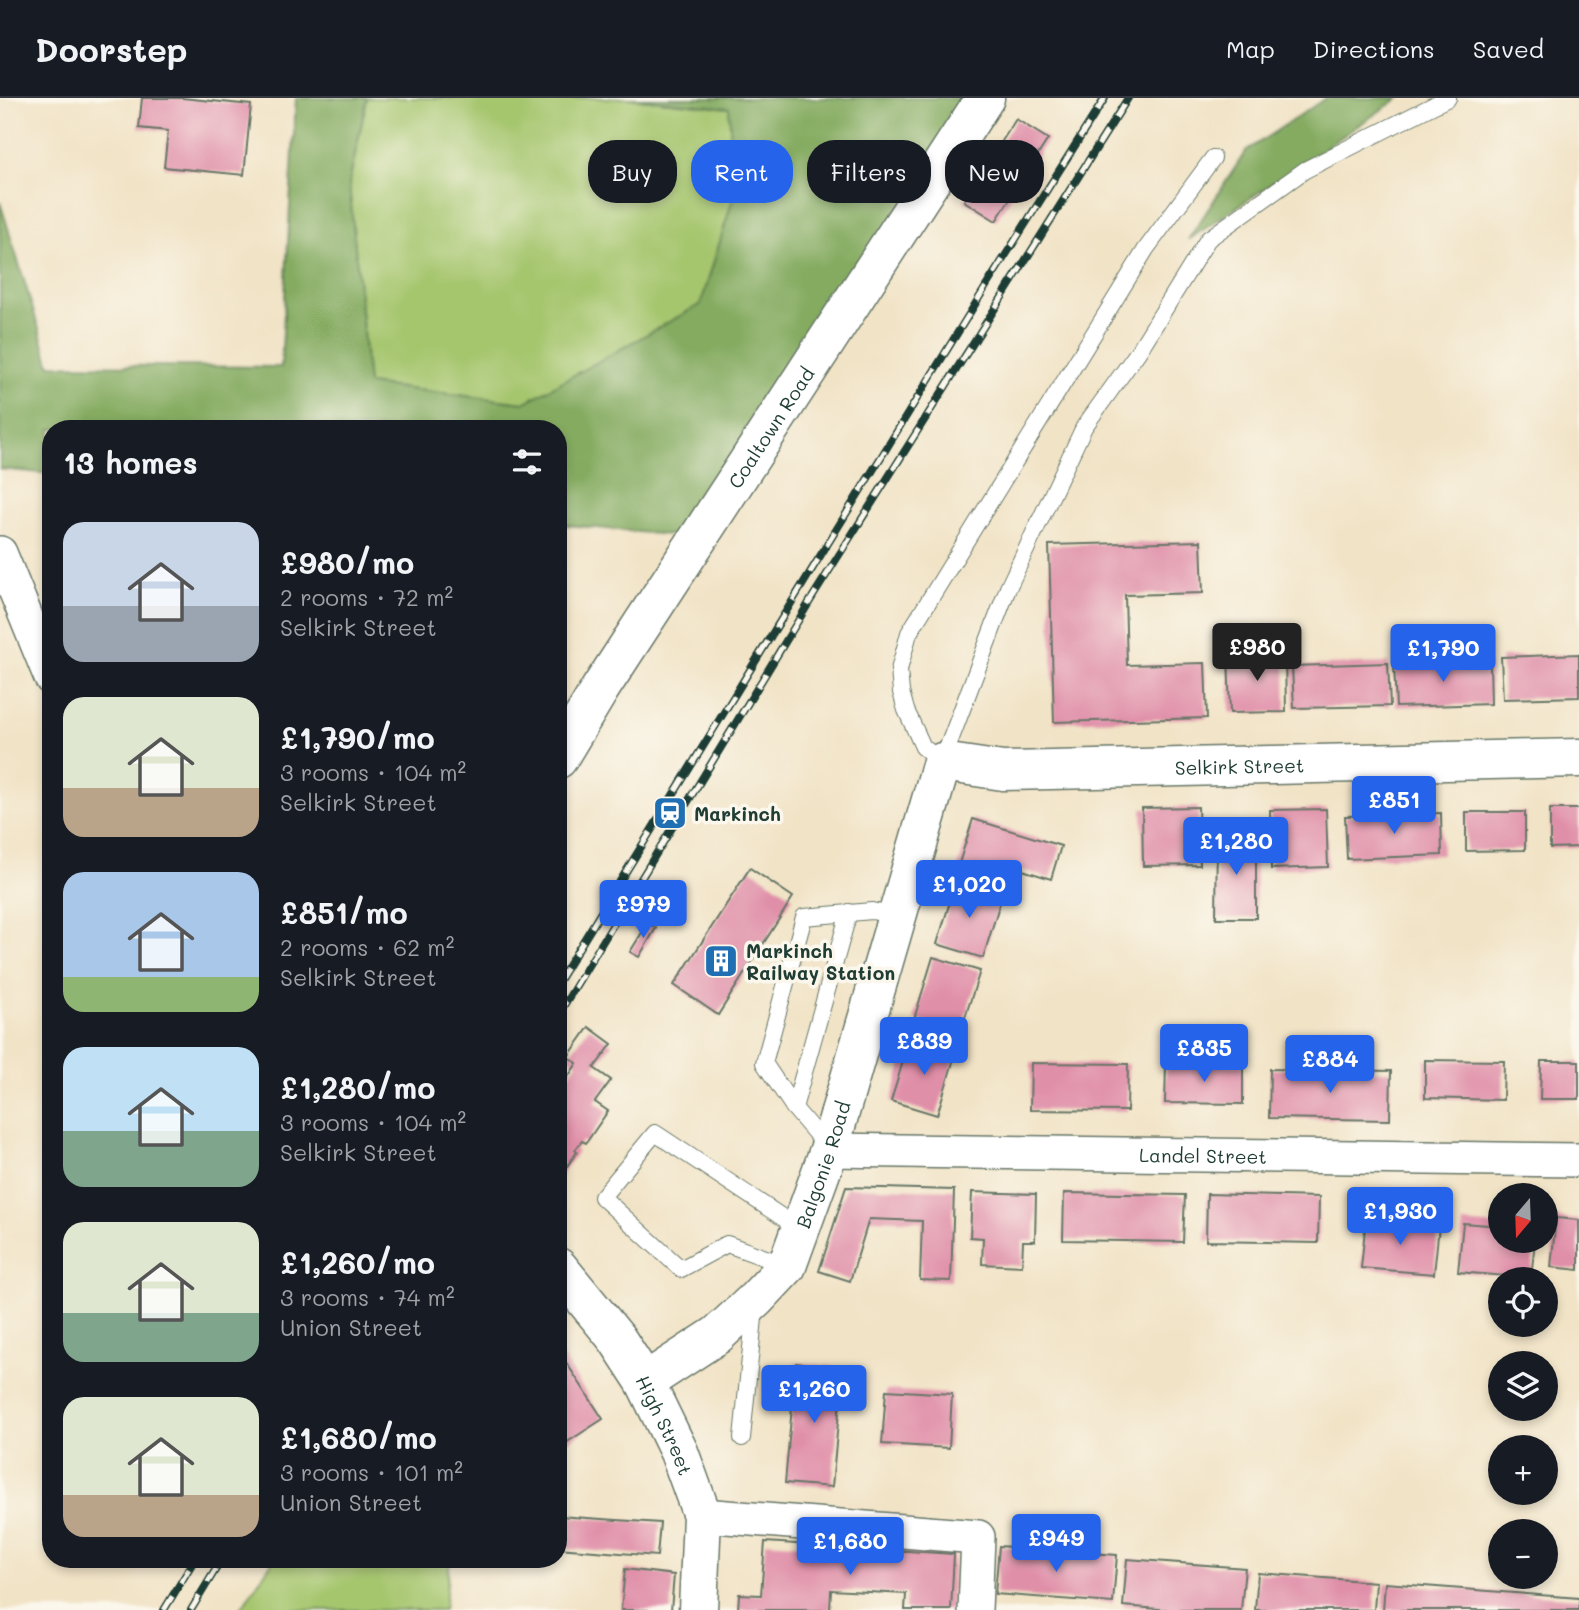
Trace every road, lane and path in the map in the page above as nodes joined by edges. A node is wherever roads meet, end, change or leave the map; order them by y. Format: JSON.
{"nodes":[{"id":1,"x":985,"y":98,"type":"edge"},
{"id":2,"x":1448,"y":98,"type":"edge"},
{"id":3,"x":1213,"y":158,"type":"dead end"},
{"id":4,"x":0,"y":553,"type":"edge"},
{"id":5,"x":42,"y":656,"type":"edge"},
{"id":6,"x":567,"y":744,"type":"edge"},
{"id":7,"x":1579,"y":758,"type":"edge"},
{"id":8,"x":942,"y":762,"type":"junction"},
{"id":9,"x":849,"y":912,"type":"junction"},
{"id":10,"x":896,"y":916,"type":"junction"},
{"id":11,"x":794,"y":1108,"type":"junction"},
{"id":12,"x":829,"y":1150,"type":"junction"},
{"id":13,"x":1579,"y":1160,"type":"edge"},
{"id":14,"x":802,"y":1230,"type":"junction"},
{"id":15,"x":787,"y":1266,"type":"junction"},
{"id":16,"x":567,"y":1278,"type":"edge"},
{"id":17,"x":756,"y":1299,"type":"junction"},
{"id":18,"x":645,"y":1382,"type":"junction"},
{"id":19,"x":742,"y":1438,"type":"dead end"},
{"id":20,"x":702,"y":1515,"type":"junction"},
{"id":21,"x":698,"y":1610,"type":"edge"},
{"id":22,"x":975,"y":1610,"type":"edge"}],
"edges":[{"from":1,"to":6,"type":"street","name":"Coaltown Road"},
{"from":2,"to":8,"type":"lane"},
{"from":3,"to":8,"type":"lane"},
{"from":4,"to":5,"type":"street"},
{"from":7,"to":8,"type":"street","name":"Selkirk Street"},
{"from":8,"to":10,"type":"street","name":"Balgonie Road"},
{"from":9,"to":10,"type":"lane"},
{"from":9,"to":11,"type":"lane"},
{"from":9,"to":11,"type":"lane"},
{"from":10,"to":12,"type":"street","name":"Balgonie Road"},
{"from":11,"to":12,"type":"lane"},
{"from":12,"to":13,"type":"street","name":"Landel Street"},
{"from":12,"to":14,"type":"street","name":"Balgonie Road"},
{"from":14,"to":15,"type":"street","name":"Balgonie Road"},
{"from":14,"to":15,"type":"lane"},
{"from":15,"to":17,"type":"street","name":"Balgonie Road"},
{"from":16,"to":18,"type":"street","name":"High Street"},
{"from":17,"to":18,"type":"street","name":"Balgonie Road"},
{"from":17,"to":19,"type":"lane"},
{"from":18,"to":20,"type":"street","name":"High Street"},
{"from":20,"to":21,"type":"street","name":"High Street"},
{"from":20,"to":22,"type":"street"}]}
